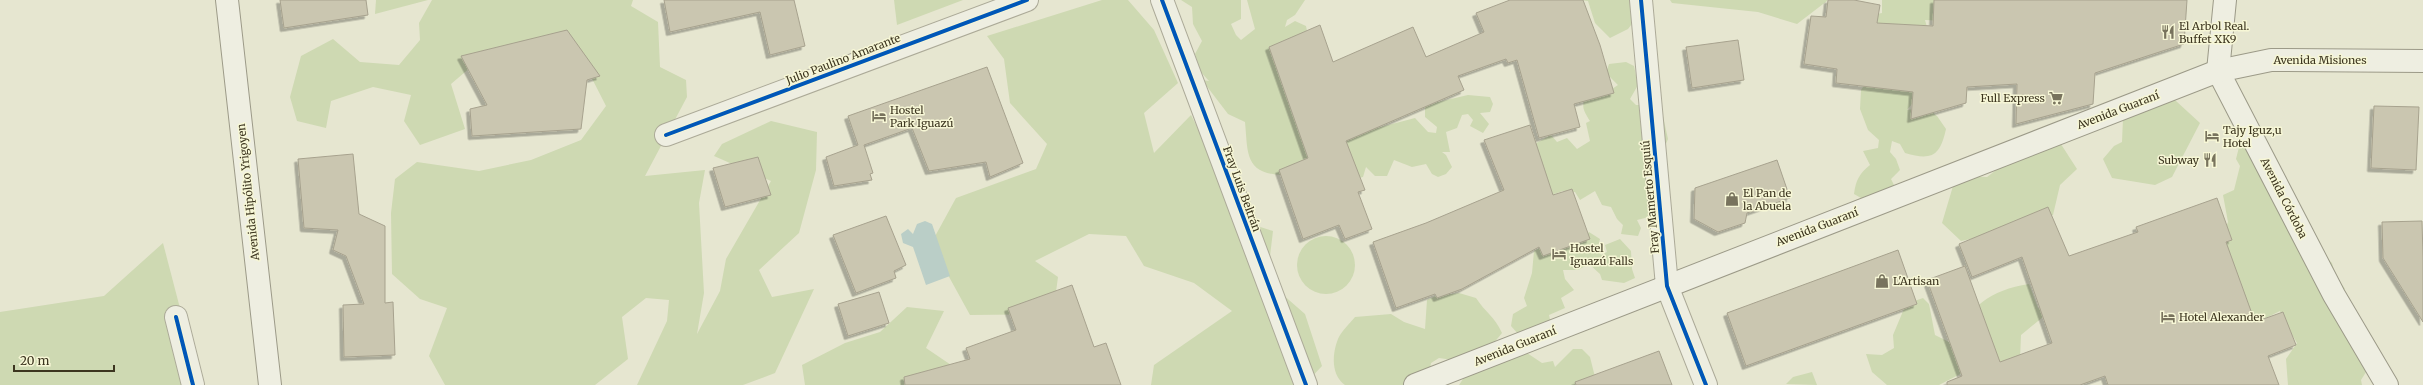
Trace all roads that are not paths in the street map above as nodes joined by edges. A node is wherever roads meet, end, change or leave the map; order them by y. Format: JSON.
{"nodes":[{"id":1,"x":227,"y":0,"type":"edge"},
{"id":2,"x":1026,"y":0,"type":"edge"},
{"id":3,"x":1162,"y":0,"type":"edge"},
{"id":4,"x":1641,"y":0,"type":"edge"},
{"id":5,"x":2225,"y":0,"type":"edge"},
{"id":6,"x":2423,"y":61,"type":"edge"},
{"id":7,"x":2218,"y":71,"type":"junction"},
{"id":8,"x":666,"y":135,"type":"dead end"},
{"id":9,"x":1667,"y":286,"type":"junction"},
{"id":10,"x":176,"y":317,"type":"dead end"},
{"id":11,"x":193,"y":385,"type":"edge"},
{"id":12,"x":270,"y":385,"type":"edge"},
{"id":13,"x":1306,"y":385,"type":"edge"},
{"id":14,"x":1415,"y":385,"type":"edge"},
{"id":15,"x":1706,"y":385,"type":"edge"},
{"id":16,"x":2387,"y":385,"type":"edge"}],
"edges":[{"from":1,"to":12,"type":"main road","name":"Avenida Hipólito Yrigoyen"},
{"from":2,"to":8,"type":"main road","name":"Julio Paulino Amarante"},
{"from":3,"to":13,"type":"main road","name":"Fray Luis Beltrán"},
{"from":4,"to":9,"type":"main road","name":"Fray Mamerto Esquiú"},
{"from":5,"to":7,"type":"main road"},
{"from":6,"to":7,"type":"main road","name":"Avenida Misiones"},
{"from":7,"to":9,"type":"main road","name":"Avenida Guaraní"},
{"from":7,"to":16,"type":"main road","name":"Avenida Córdoba"},
{"from":9,"to":14,"type":"main road","name":"Avenida Guaraní"},
{"from":9,"to":15,"type":"main road","name":"Fray Mamerto Esquiú"},
{"from":10,"to":11,"type":"main road"}]}
